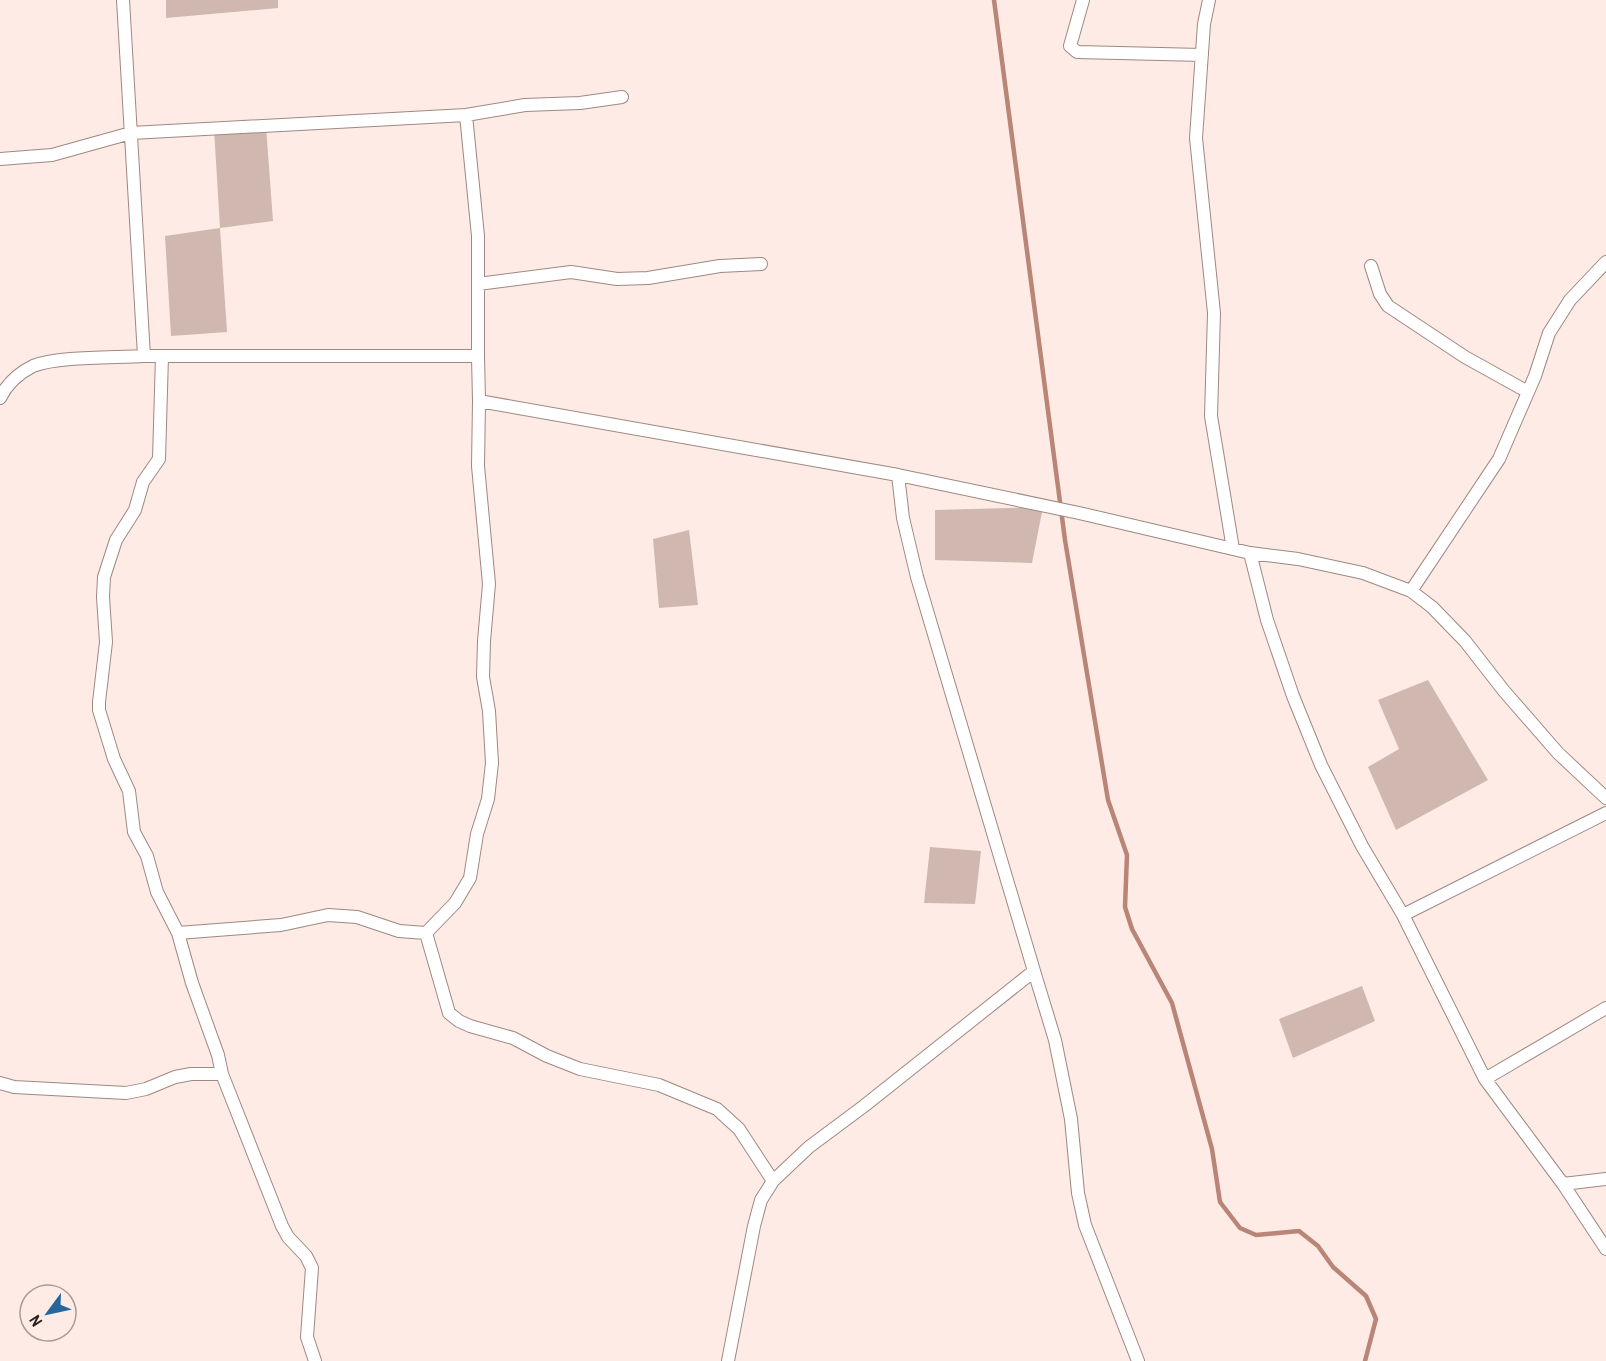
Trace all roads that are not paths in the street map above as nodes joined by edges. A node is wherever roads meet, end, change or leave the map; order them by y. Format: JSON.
{"nodes":[{"id":1,"x":123,"y":0,"type":"edge"},
{"id":2,"x":1083,"y":0,"type":"edge"},
{"id":3,"x":1209,"y":0,"type":"edge"},
{"id":4,"x":1202,"y":55,"type":"junction"},
{"id":5,"x":622,"y":97,"type":"dead end"},
{"id":6,"x":466,"y":115,"type":"junction"},
{"id":7,"x":131,"y":133,"type":"junction"},
{"id":8,"x":0,"y":159,"type":"edge"},
{"id":9,"x":1606,"y":262,"type":"edge"},
{"id":10,"x":761,"y":264,"type":"dead end"},
{"id":11,"x":1371,"y":266,"type":"dead end"},
{"id":12,"x":478,"y":284,"type":"junction"},
{"id":13,"x":144,"y":356,"type":"junction"},
{"id":14,"x":162,"y":356,"type":"junction"},
{"id":15,"x":478,"y":356,"type":"junction"},
{"id":16,"x":1528,"y":392,"type":"junction"},
{"id":17,"x":0,"y":398,"type":"edge"},
{"id":18,"x":478,"y":401,"type":"junction"},
{"id":19,"x":898,"y":475,"type":"junction"},
{"id":20,"x":1233,"y":549,"type":"junction"},
{"id":21,"x":1250,"y":553,"type":"junction"},
{"id":22,"x":1411,"y":591,"type":"junction"},
{"id":23,"x":1606,"y":798,"type":"edge"},
{"id":24,"x":1606,"y":813,"type":"edge"},
{"id":25,"x":1403,"y":915,"type":"junction"},
{"id":26,"x":178,"y":933,"type":"junction"},
{"id":27,"x":426,"y":933,"type":"junction"},
{"id":28,"x":1034,"y":971,"type":"junction"},
{"id":29,"x":1606,"y":1008,"type":"edge"},
{"id":30,"x":222,"y":1074,"type":"junction"},
{"id":31,"x":1485,"y":1079,"type":"junction"},
{"id":32,"x":0,"y":1083,"type":"edge"},
{"id":33,"x":1606,"y":1179,"type":"edge"},
{"id":34,"x":773,"y":1180,"type":"junction"},
{"id":35,"x":1563,"y":1184,"type":"junction"},
{"id":36,"x":1606,"y":1249,"type":"edge"},
{"id":37,"x":315,"y":1361,"type":"edge"},
{"id":38,"x":728,"y":1361,"type":"edge"},
{"id":39,"x":1138,"y":1361,"type":"edge"}],
"edges":[{"from":1,"to":7,"type":"street"},
{"from":2,"to":4,"type":"street"},
{"from":3,"to":4,"type":"street"},
{"from":4,"to":20,"type":"street"},
{"from":5,"to":6,"type":"street"},
{"from":6,"to":7,"type":"street"},
{"from":6,"to":12,"type":"street"},
{"from":7,"to":8,"type":"street"},
{"from":7,"to":13,"type":"street"},
{"from":9,"to":16,"type":"street"},
{"from":10,"to":12,"type":"street"},
{"from":11,"to":16,"type":"street"},
{"from":12,"to":15,"type":"street"},
{"from":13,"to":14,"type":"street"},
{"from":13,"to":17,"type":"street"},
{"from":14,"to":15,"type":"street"},
{"from":14,"to":26,"type":"street"},
{"from":15,"to":18,"type":"street"},
{"from":16,"to":22,"type":"street"},
{"from":18,"to":19,"type":"street"},
{"from":18,"to":27,"type":"street"},
{"from":19,"to":20,"type":"street"},
{"from":19,"to":28,"type":"street"},
{"from":20,"to":21,"type":"street"},
{"from":21,"to":22,"type":"street"},
{"from":21,"to":25,"type":"street"},
{"from":22,"to":23,"type":"street"},
{"from":24,"to":25,"type":"street"},
{"from":25,"to":31,"type":"street"},
{"from":26,"to":27,"type":"street"},
{"from":26,"to":30,"type":"street"},
{"from":27,"to":34,"type":"street"},
{"from":28,"to":34,"type":"street"},
{"from":28,"to":39,"type":"street"},
{"from":29,"to":31,"type":"street"},
{"from":30,"to":32,"type":"street"},
{"from":30,"to":37,"type":"street"},
{"from":31,"to":35,"type":"street"},
{"from":33,"to":35,"type":"street"},
{"from":34,"to":38,"type":"street"},
{"from":35,"to":36,"type":"street"}]}
